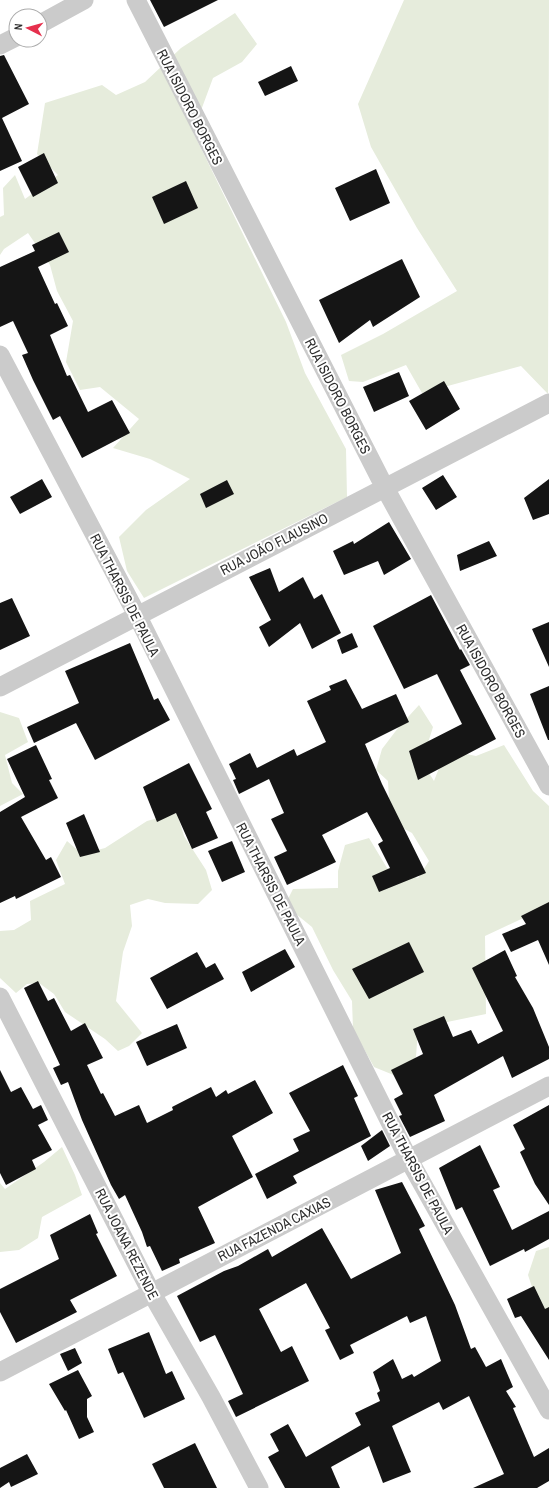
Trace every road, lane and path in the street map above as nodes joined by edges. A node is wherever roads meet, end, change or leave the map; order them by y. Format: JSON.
{"nodes":[{"id":1,"x":84,"y":0,"type":"edge"},
{"id":2,"x":136,"y":0,"type":"edge"},
{"id":3,"x":48,"y":20,"type":"edge"},
{"id":4,"x":0,"y":355,"type":"edge"},
{"id":5,"x":549,"y":403,"type":"edge"},
{"id":6,"x":385,"y":488,"type":"junction"},
{"id":7,"x":137,"y":615,"type":"junction"},
{"id":8,"x":0,"y":687,"type":"edge"},
{"id":9,"x":549,"y":786,"type":"edge"},
{"id":10,"x":0,"y":998,"type":"edge"},
{"id":11,"x":549,"y":1086,"type":"edge"},
{"id":12,"x":409,"y":1160,"type":"junction"},
{"id":13,"x":151,"y":1292,"type":"junction"},
{"id":14,"x":0,"y":1372,"type":"edge"},
{"id":15,"x":549,"y":1410,"type":"edge"},
{"id":16,"x":259,"y":1488,"type":"edge"}],
"edges":[{"from":1,"to":3,"type":"street"},
{"from":2,"to":6,"type":"street","name":"RUA ISIDORO BORGES"},
{"from":4,"to":7,"type":"street","name":"RUA THARSIS DE PAULA"},
{"from":5,"to":6,"type":"street","name":"RUA JOÃO FLAUSINO"},
{"from":6,"to":7,"type":"street","name":"RUA JOÃO FLAUSINO"},
{"from":6,"to":9,"type":"street","name":"RUA ISIDORO BORGES"},
{"from":7,"to":8,"type":"street","name":"RUA JOÃO FLAUSINO"},
{"from":7,"to":12,"type":"street","name":"RUA THARSIS DE PAULA"},
{"from":10,"to":13,"type":"street","name":"RUA JOANA REZENDE"},
{"from":11,"to":12,"type":"street","name":"RUA FAZENDA CAXIAS"},
{"from":12,"to":13,"type":"street","name":"RUA FAZENDA CAXIAS"},
{"from":12,"to":15,"type":"street","name":"RUA THARSIS DE PAULA"},
{"from":13,"to":14,"type":"street","name":"RUA FAZENDA CAXIAS"},
{"from":13,"to":16,"type":"street","name":"RUA JOANA REZENDE"}]}
